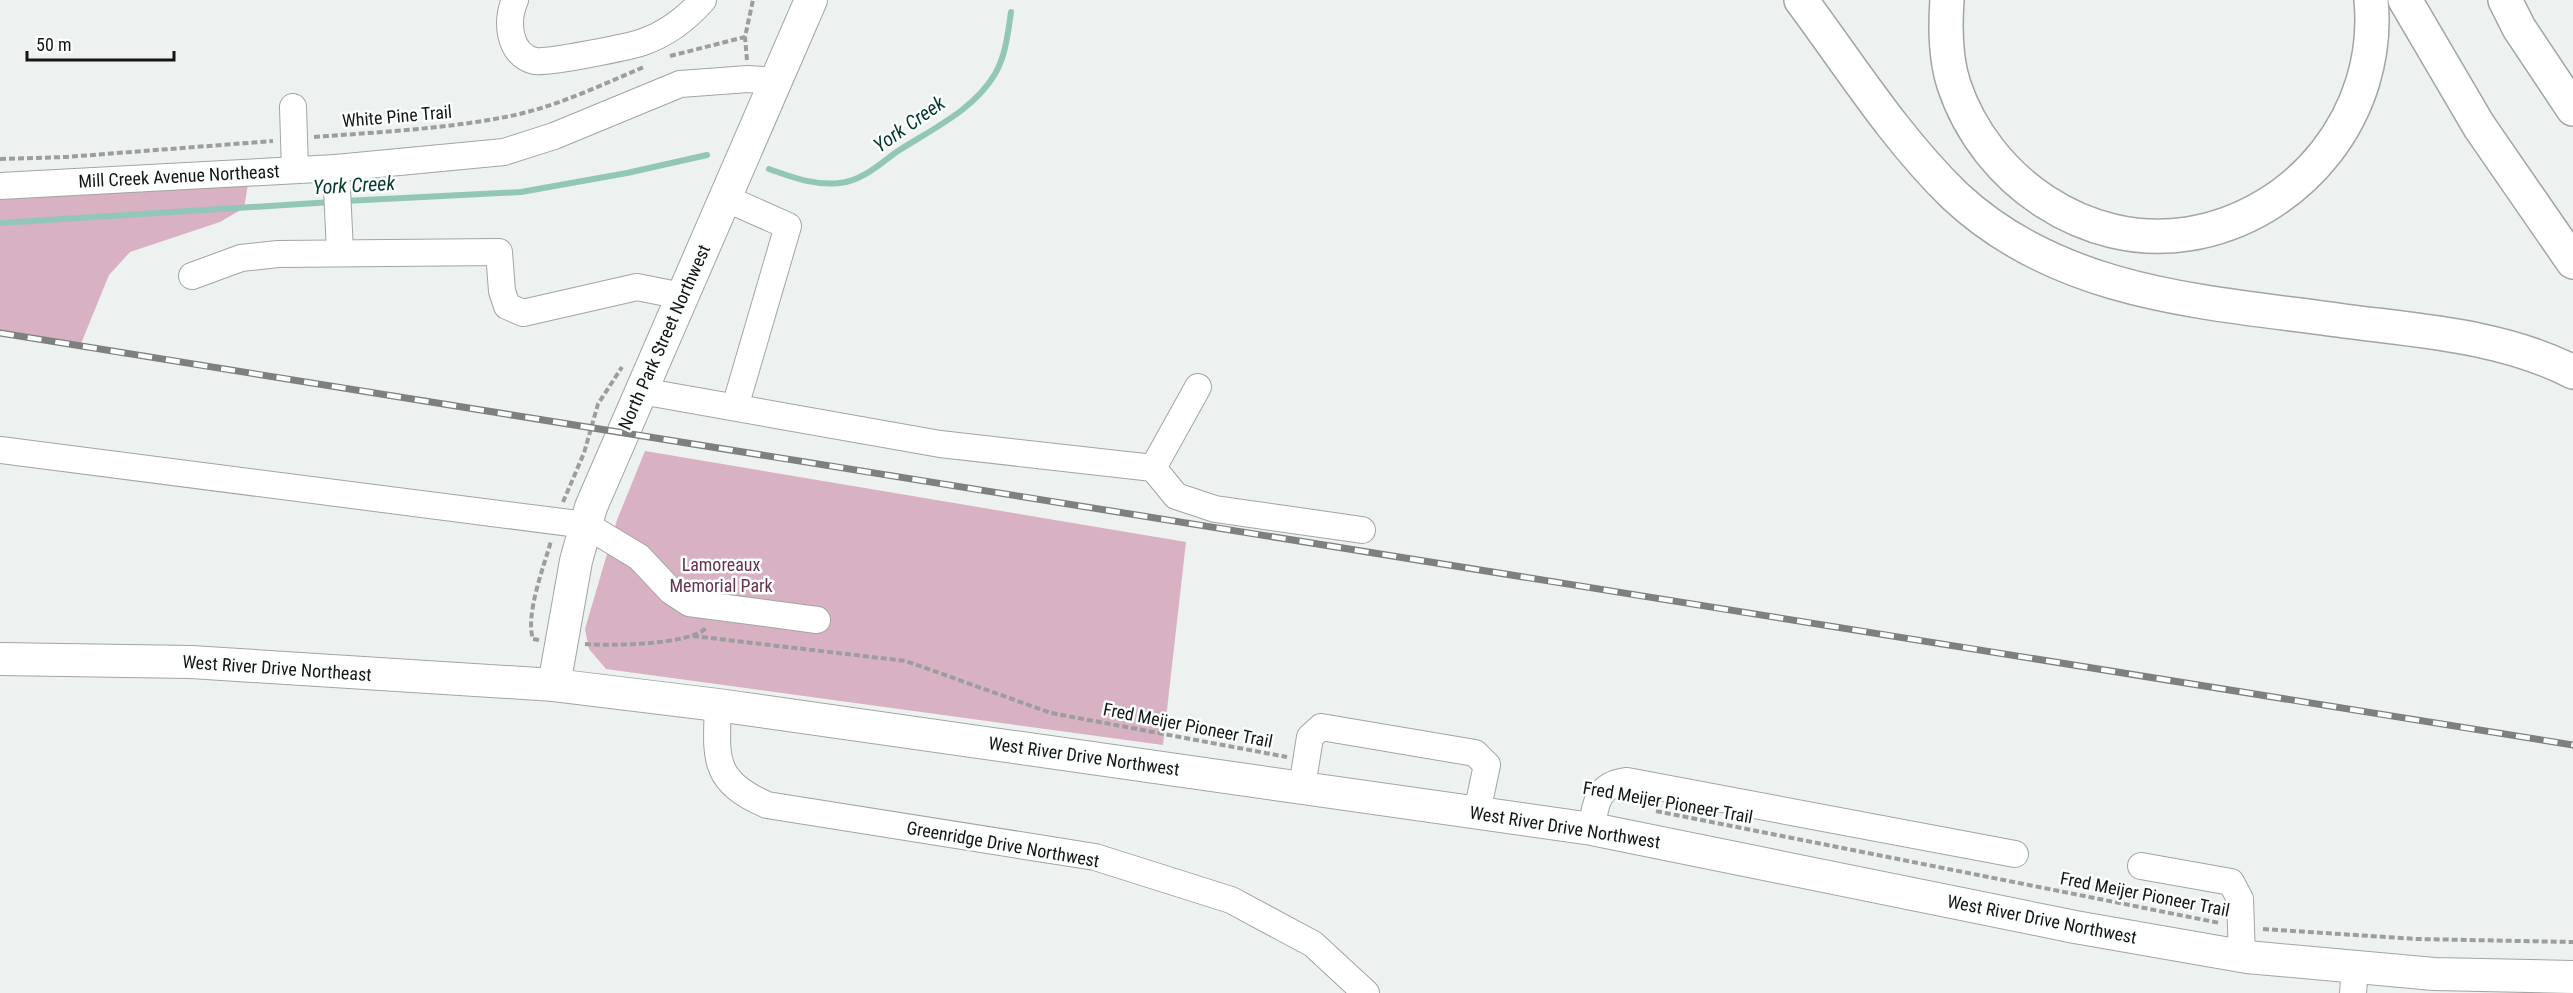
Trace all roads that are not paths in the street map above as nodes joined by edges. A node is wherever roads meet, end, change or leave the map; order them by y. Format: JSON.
{"nodes":[{"id":1,"x":515,"y":0,"type":"edge"},
{"id":2,"x":703,"y":0,"type":"edge"},
{"id":3,"x":811,"y":0,"type":"edge"},
{"id":4,"x":1802,"y":0,"type":"edge"},
{"id":5,"x":1947,"y":0,"type":"edge"},
{"id":6,"x":2371,"y":0,"type":"edge"},
{"id":7,"x":2405,"y":0,"type":"edge"},
{"id":8,"x":2505,"y":0,"type":"edge"},
{"id":9,"x":776,"y":81,"type":"junction"},
{"id":10,"x":293,"y":107,"type":"dead end"},
{"id":11,"x":2573,"y":109,"type":"edge"},
{"id":12,"x":295,"y":170,"type":"junction"},
{"id":13,"x":0,"y":186,"type":"edge"},
{"id":14,"x":338,"y":192,"type":"junction"},
{"id":15,"x":725,"y":198,"type":"junction"},
{"id":16,"x":340,"y":252,"type":"junction"},
{"id":17,"x":2573,"y":262,"type":"edge"},
{"id":18,"x":192,"y":276,"type":"dead end"},
{"id":19,"x":682,"y":296,"type":"junction"},
{"id":20,"x":2573,"y":372,"type":"edge"},
{"id":21,"x":1198,"y":387,"type":"dead end"},
{"id":22,"x":641,"y":391,"type":"junction"},
{"id":23,"x":735,"y":407,"type":"junction"},
{"id":24,"x":0,"y":450,"type":"edge"},
{"id":25,"x":1153,"y":468,"type":"junction"},
{"id":26,"x":586,"y":525,"type":"junction"},
{"id":27,"x":1362,"y":530,"type":"dead end"},
{"id":28,"x":817,"y":620,"type":"dead end"},
{"id":29,"x":0,"y":658,"type":"edge"},
{"id":30,"x":554,"y":685,"type":"junction"},
{"id":31,"x":718,"y":705,"type":"junction"},
{"id":32,"x":1304,"y":774,"type":"junction"},
{"id":33,"x":1477,"y":812,"type":"junction"},
{"id":34,"x":1592,"y":829,"type":"junction"},
{"id":35,"x":2015,"y":854,"type":"dead end"},
{"id":36,"x":2141,"y":866,"type":"dead end"},
{"id":37,"x":2242,"y":942,"type":"junction"},
{"id":38,"x":2573,"y":977,"type":"edge"},
{"id":39,"x":2354,"y":980,"type":"edge"},
{"id":40,"x":1366,"y":993,"type":"edge"}],
"edges":[{"from":1,"to":2,"type":"street"},
{"from":3,"to":9,"type":"main road","name":"North Park Street Northwest"},
{"from":4,"to":20,"type":"highway"},
{"from":5,"to":6,"type":"highway"},
{"from":7,"to":17,"type":"highway"},
{"from":8,"to":11,"type":"highway"},
{"from":9,"to":14,"type":"street","name":"Mill Creek Avenue Northeast"},
{"from":9,"to":15,"type":"main road","name":"North Park Street Northwest"},
{"from":10,"to":12,"type":"street"},
{"from":12,"to":13,"type":"street","name":"Mill Creek Avenue Northeast"},
{"from":12,"to":14,"type":"street","name":"Mill Creek Avenue Northeast"},
{"from":14,"to":16,"type":"street"},
{"from":15,"to":19,"type":"main road","name":"North Park Street Northwest"},
{"from":15,"to":23,"type":"street"},
{"from":16,"to":18,"type":"street"},
{"from":16,"to":19,"type":"street"},
{"from":19,"to":22,"type":"main road","name":"North Park Street Northwest"},
{"from":21,"to":25,"type":"street"},
{"from":22,"to":23,"type":"street"},
{"from":22,"to":26,"type":"main road","name":"North Park Street Northwest"},
{"from":23,"to":25,"type":"street"},
{"from":24,"to":26,"type":"street"},
{"from":25,"to":27,"type":"street"},
{"from":26,"to":28,"type":"street"},
{"from":26,"to":30,"type":"main road","name":"North Park Street Northwest"},
{"from":29,"to":30,"type":"main road","name":"West River Drive Northeast"},
{"from":30,"to":31,"type":"main road","name":"West River Drive Northwest"},
{"from":31,"to":32,"type":"main road","name":"West River Drive Northwest"},
{"from":31,"to":40,"type":"street","name":"Greenridge Drive Northwest"},
{"from":32,"to":33,"type":"main road","name":"West River Drive Northwest"},
{"from":32,"to":33,"type":"street"},
{"from":33,"to":34,"type":"main road","name":"West River Drive Northwest"},
{"from":34,"to":35,"type":"street"},
{"from":34,"to":37,"type":"main road","name":"West River Drive Northwest"},
{"from":36,"to":37,"type":"street"},
{"from":37,"to":39,"type":"main road","name":"West River Drive Northwest"},
{"from":38,"to":39,"type":"main road","name":"West River Drive Northwest"}]}
